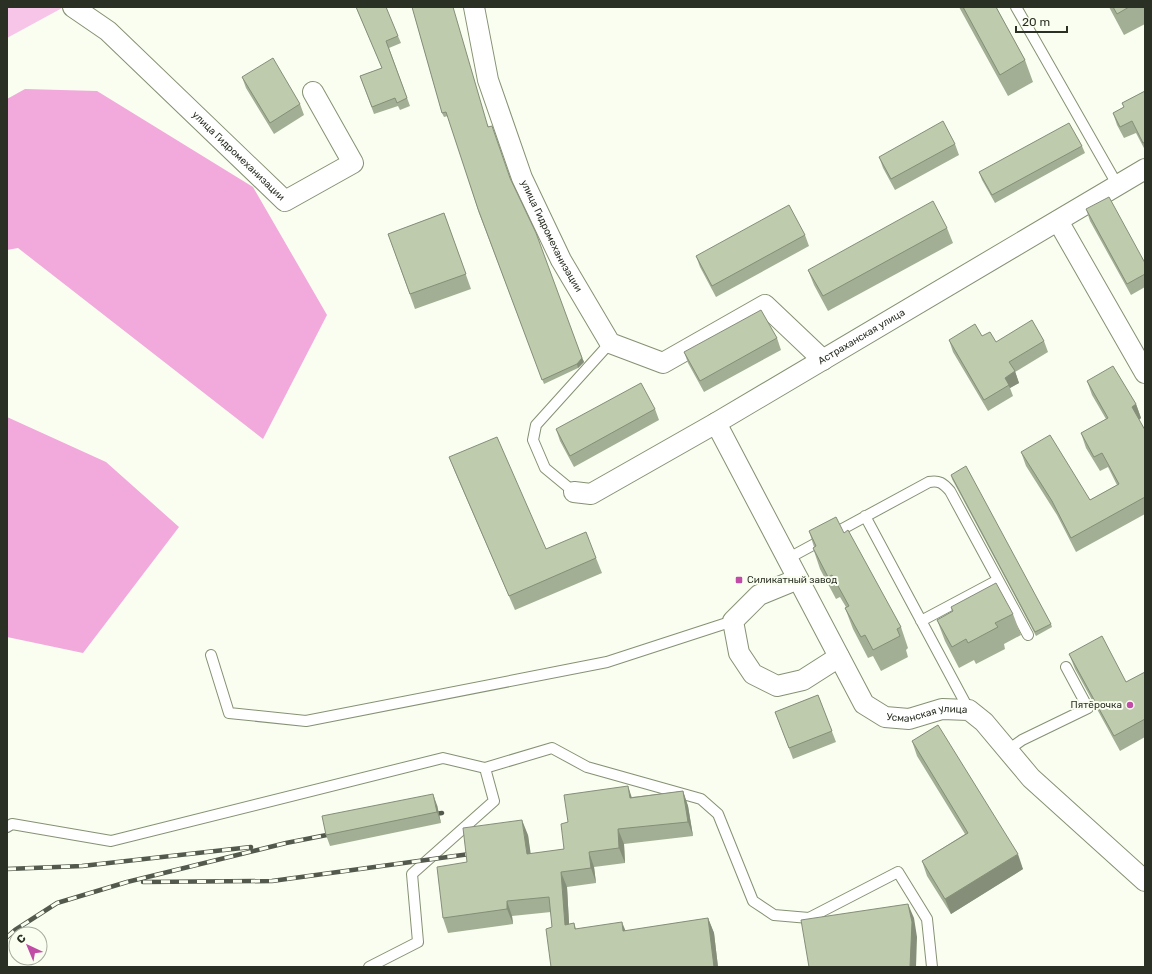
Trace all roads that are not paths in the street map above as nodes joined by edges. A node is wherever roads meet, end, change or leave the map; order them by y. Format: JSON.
{"nodes":[{"id":1,"x":73,"y":7,"type":"edge"},
{"id":2,"x":474,"y":7,"type":"edge"},
{"id":3,"x":1016,"y":7,"type":"edge"},
{"id":4,"x":313,"y":92,"type":"dead end"},
{"id":5,"x":1145,"y":169,"type":"edge"},
{"id":6,"x":1118,"y":186,"type":"junction"},
{"id":7,"x":1058,"y":221,"type":"junction"},
{"id":8,"x":610,"y":343,"type":"junction"},
{"id":9,"x":824,"y":360,"type":"junction"},
{"id":10,"x":1145,"y":373,"type":"edge"},
{"id":11,"x":716,"y":423,"type":"junction"},
{"id":12,"x":574,"y":492,"type":"joint"},
{"id":13,"x":865,"y":516,"type":"junction"},
{"id":14,"x":787,"y":559,"type":"junction"},
{"id":15,"x":798,"y":579,"type":"junction"},
{"id":16,"x":998,"y":580,"type":"junction"},
{"id":17,"x":733,"y":621,"type":"junction"},
{"id":18,"x":921,"y":621,"type":"junction"},
{"id":19,"x":1028,"y":635,"type":"dead end"},
{"id":20,"x":211,"y":655,"type":"dead end"},
{"id":21,"x":839,"y":657,"type":"junction"},
{"id":22,"x":1066,"y":667,"type":"dead end"},
{"id":23,"x":969,"y":710,"type":"junction"},
{"id":24,"x":1008,"y":750,"type":"junction"},
{"id":25,"x":485,"y":768,"type":"junction"},
{"id":26,"x":7,"y":827,"type":"edge"},
{"id":27,"x":1145,"y":881,"type":"edge"},
{"id":28,"x":369,"y":967,"type":"edge"},
{"id":29,"x":932,"y":967,"type":"edge"}],
"edges":[{"from":1,"to":4,"type":"street","name":"улица Гидромеханизации"},
{"from":2,"to":8,"type":"street","name":"улица Гидромеханизации"},
{"from":3,"to":6,"type":"lane"},
{"from":5,"to":6,"type":"street","name":"Астраханская улица"},
{"from":6,"to":7,"type":"street","name":"Астраханская улица"},
{"from":7,"to":9,"type":"street","name":"Астраханская улица"},
{"from":7,"to":10,"type":"street"},
{"from":8,"to":9,"type":"street"},
{"from":8,"to":12,"type":"lane"},
{"from":9,"to":11,"type":"street","name":"Астраханская улица"},
{"from":11,"to":12,"type":"street","name":"Астраханская улица"},
{"from":11,"to":14,"type":"street","name":"Усманская улица"},
{"from":13,"to":14,"type":"lane"},
{"from":13,"to":16,"type":"lane"},
{"from":13,"to":18,"type":"lane"},
{"from":14,"to":15,"type":"street","name":"Усманская улица"},
{"from":15,"to":17,"type":"street"},
{"from":15,"to":21,"type":"street","name":"Усманская улица"},
{"from":16,"to":18,"type":"lane"},
{"from":16,"to":19,"type":"lane"},
{"from":17,"to":20,"type":"lane"},
{"from":17,"to":21,"type":"street"},
{"from":18,"to":23,"type":"lane"},
{"from":21,"to":23,"type":"street","name":"Усманская улица"},
{"from":22,"to":24,"type":"lane"},
{"from":23,"to":24,"type":"street","name":"Усманская улица"},
{"from":24,"to":27,"type":"street","name":"Усманская улица"},
{"from":25,"to":26,"type":"lane"},
{"from":25,"to":28,"type":"lane"},
{"from":25,"to":29,"type":"lane"}]}
